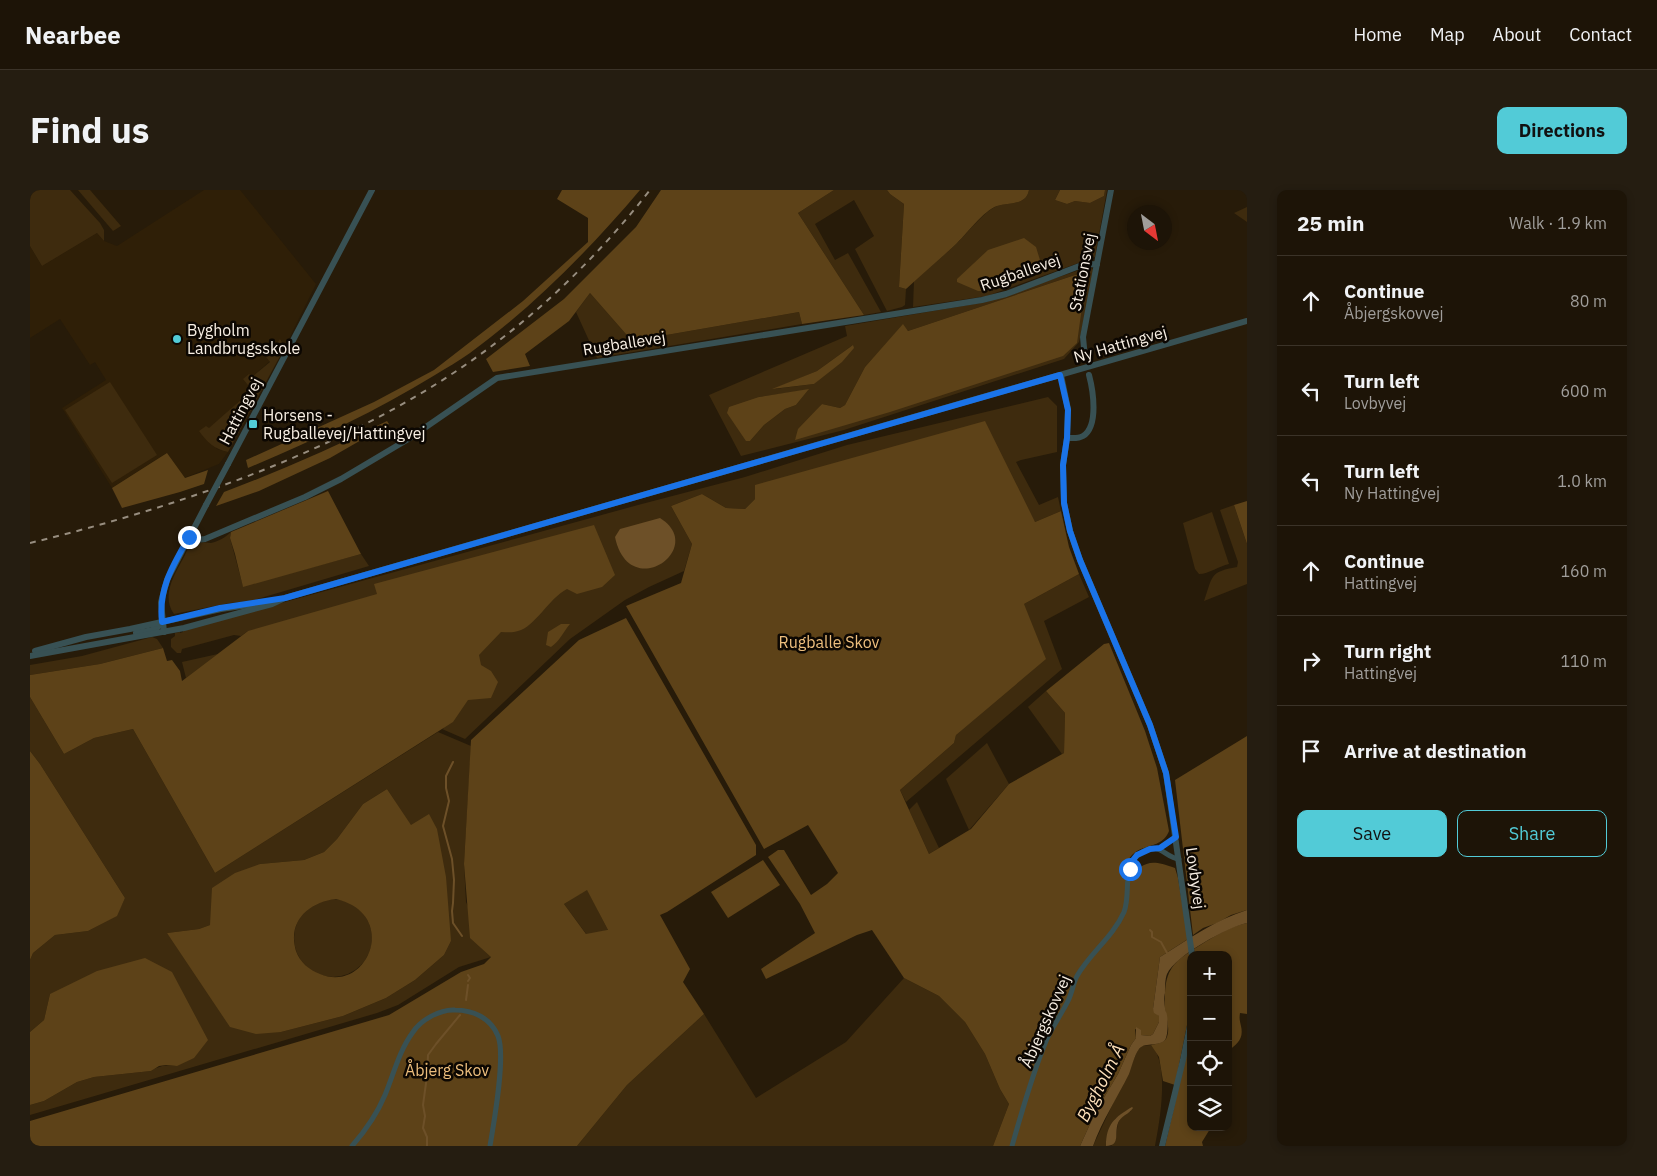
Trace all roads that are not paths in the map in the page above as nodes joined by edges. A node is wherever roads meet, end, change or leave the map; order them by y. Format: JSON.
{"nodes":[{"id":1,"x":372,"y":190,"type":"edge"},
{"id":2,"x":1111,"y":190,"type":"edge"},
{"id":3,"x":1097,"y":264,"type":"junction"},
{"id":4,"x":1247,"y":321,"type":"edge"},
{"id":5,"x":1085,"y":358,"type":"dead end"},
{"id":6,"x":1060,"y":375,"type":"junction"},
{"id":7,"x":1090,"y":375,"type":"dead end"},
{"id":8,"x":1067,"y":438,"type":"junction"},
{"id":9,"x":189,"y":537,"type":"junction"},
{"id":10,"x":285,"y":598,"type":"junction"},
{"id":11,"x":162,"y":622,"type":"junction"},
{"id":12,"x":164,"y":632,"type":"junction"},
{"id":13,"x":89,"y":646,"type":"junction"},
{"id":14,"x":30,"y":654,"type":"edge"},
{"id":15,"x":1176,"y":837,"type":"junction"},
{"id":16,"x":1160,"y":848,"type":"junction"},
{"id":17,"x":1179,"y":859,"type":"junction"},
{"id":18,"x":1192,"y":951,"type":"edge"},
{"id":19,"x":1187,"y":1040,"type":"edge"},
{"id":20,"x":352,"y":1146,"type":"edge"},
{"id":21,"x":490,"y":1146,"type":"edge"},
{"id":22,"x":1012,"y":1146,"type":"edge"},
{"id":23,"x":1162,"y":1146,"type":"edge"}],
"edges":[{"from":1,"to":9,"type":"street","name":"Hattingvej","bridge":true},
{"from":2,"to":3,"type":"street","name":"Stationsvej"},
{"from":3,"to":5,"type":"street","name":"Stationsvej"},
{"from":3,"to":9,"type":"street","name":"Rugballevej"},
{"from":4,"to":6,"type":"street","name":"Ny Hattingvej"},
{"from":6,"to":8,"type":"street","name":"Lovbyvej"},
{"from":6,"to":10,"type":"street","name":"Ny Hattingvej"},
{"from":7,"to":8,"type":"street"},
{"from":8,"to":15,"type":"street","name":"Lovbyvej"},
{"from":9,"to":11,"type":"street","name":"Hattingvej"},
{"from":10,"to":11,"type":"street"},
{"from":10,"to":12,"type":"street","name":"Ny Hattingvej"},
{"from":11,"to":12,"type":"street","name":"Hattingvej"},
{"from":11,"to":13,"type":"street"},
{"from":11,"to":14,"type":"street"},
{"from":12,"to":13,"type":"street"},
{"from":13,"to":14,"type":"street"},
{"from":15,"to":16,"type":"street","name":"Åbjergskovvej"},
{"from":15,"to":17,"type":"street","name":"Lovbyvej"},
{"from":16,"to":17,"type":"street"},
{"from":16,"to":22,"type":"street","name":"Åbjergskovvej"},
{"from":17,"to":18,"type":"street","name":"Lovbyvej"},
{"from":19,"to":23,"type":"street"},
{"from":20,"to":21,"type":"street"}]}
